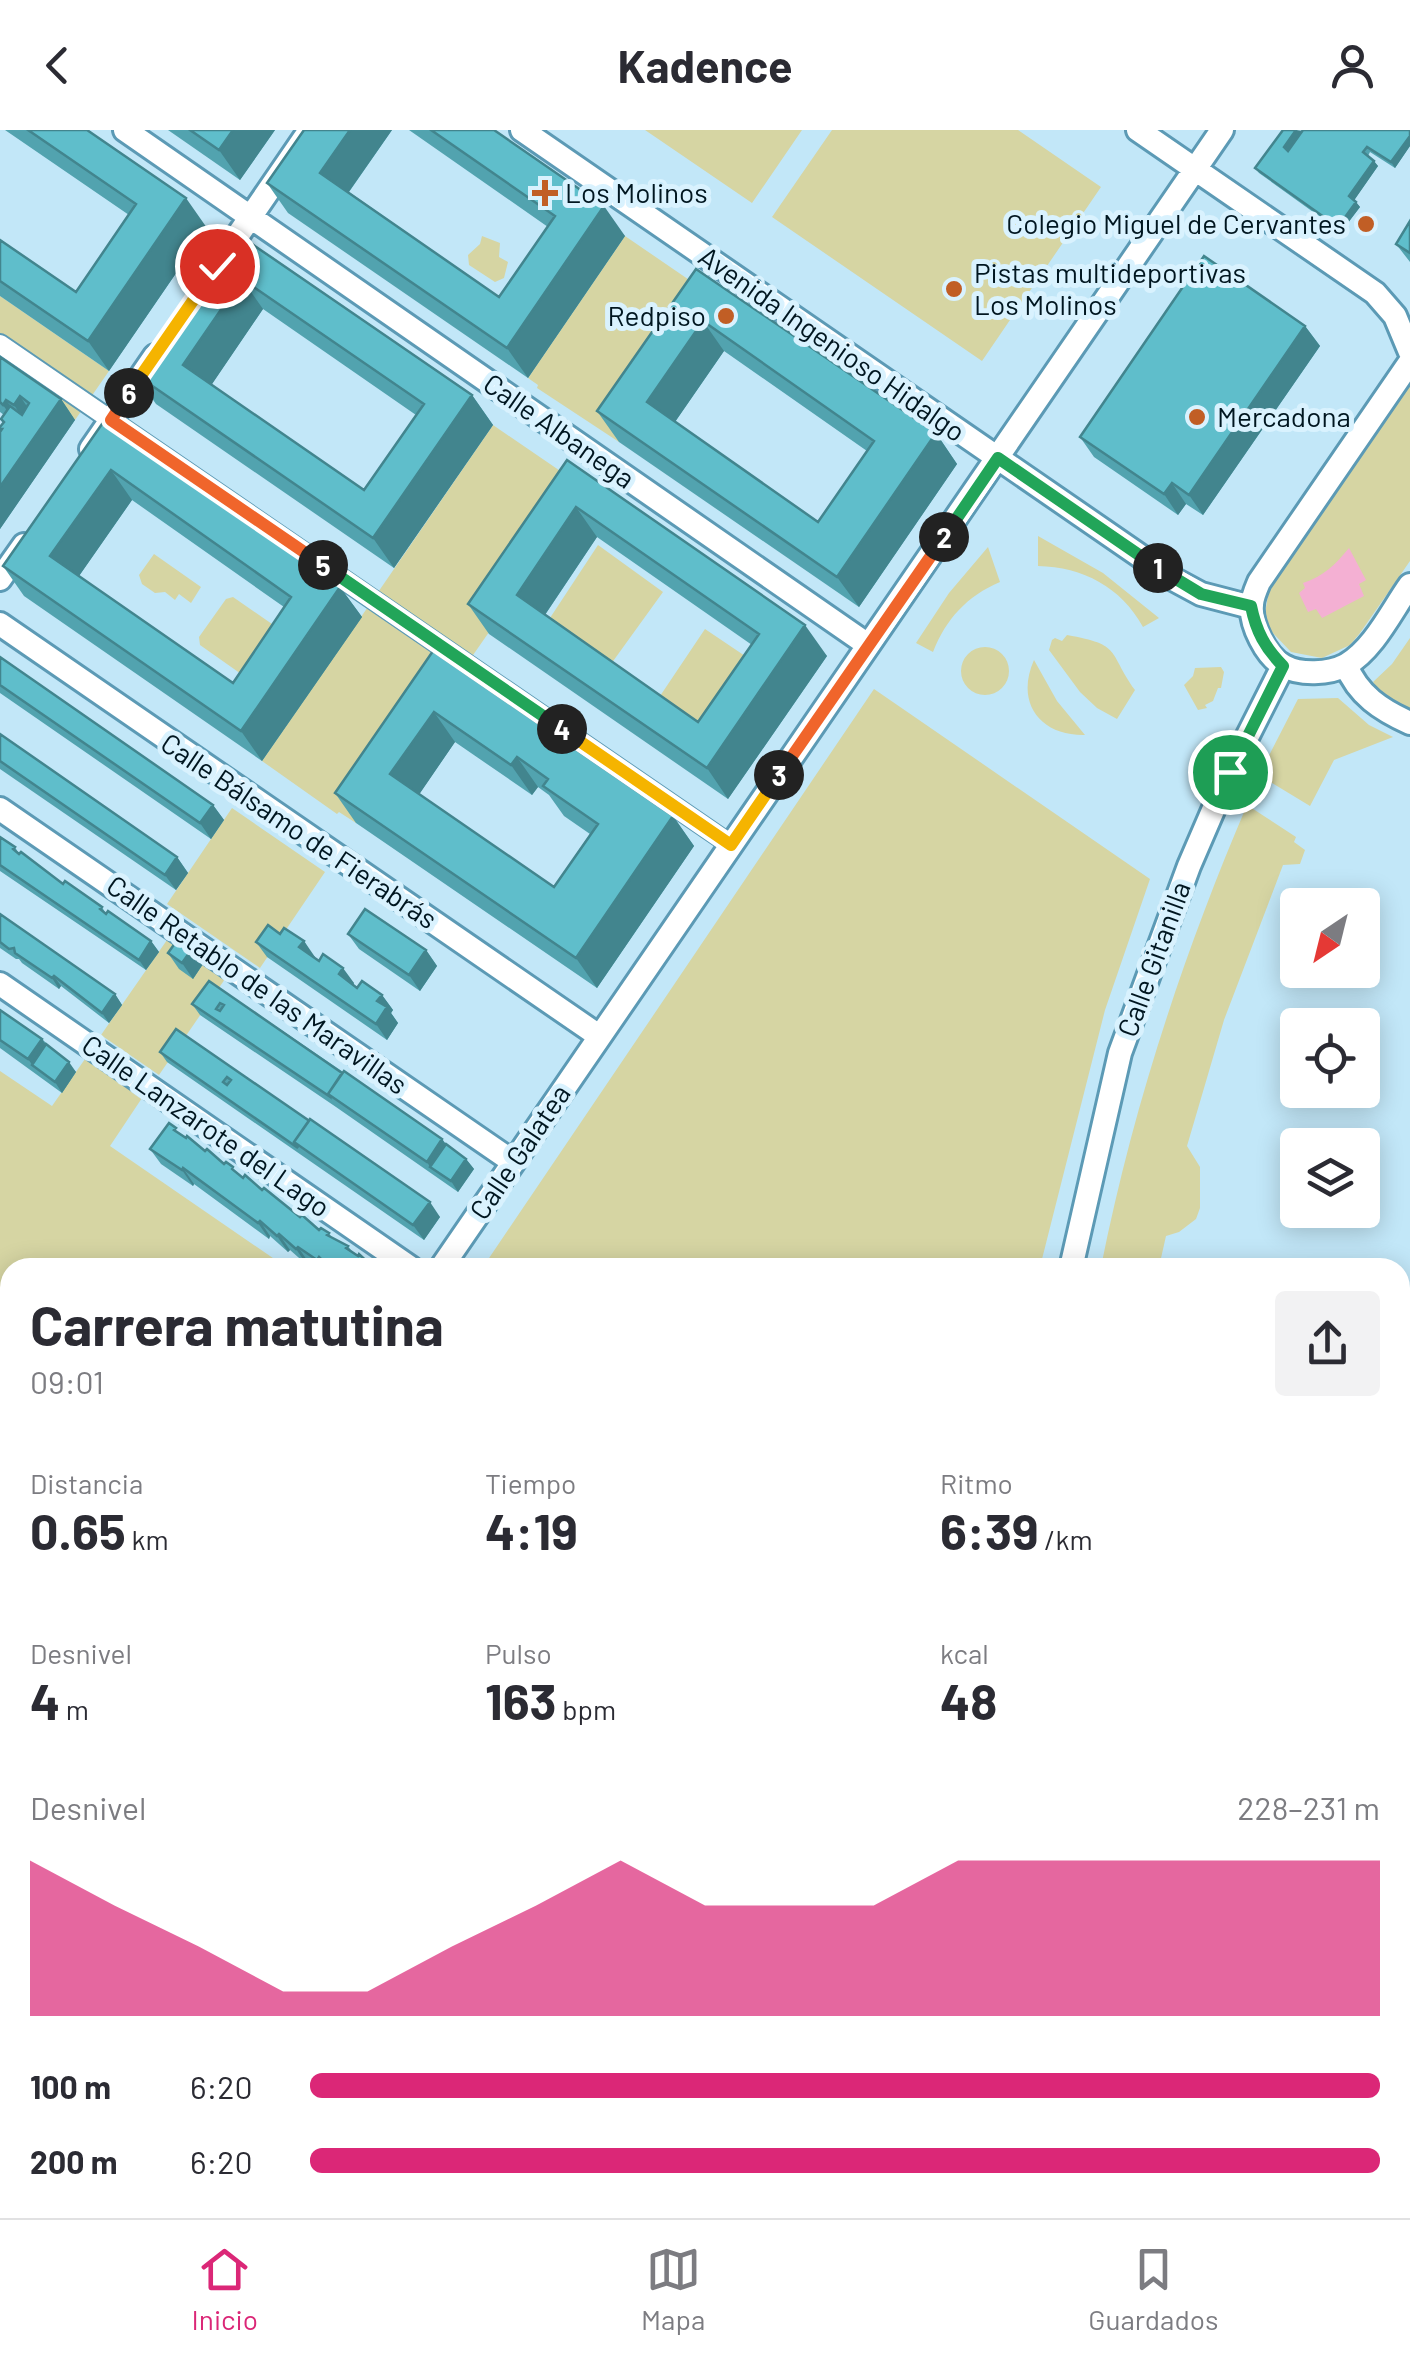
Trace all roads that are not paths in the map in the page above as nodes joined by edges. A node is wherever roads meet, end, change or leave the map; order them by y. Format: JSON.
{"nodes":[{"id":1,"x":125,"y":130,"type":"edge"},
{"id":2,"x":310,"y":130,"type":"edge"},
{"id":3,"x":522,"y":130,"type":"edge"},
{"id":4,"x":1138,"y":130,"type":"edge"},
{"id":5,"x":1222,"y":130,"type":"edge"},
{"id":6,"x":1195,"y":169,"type":"junction"},
{"id":7,"x":250,"y":218,"type":"junction"},
{"id":8,"x":206,"y":281,"type":"edge"},
{"id":9,"x":164,"y":343,"type":"edge"},
{"id":10,"x":0,"y":344,"type":"edge"},
{"id":11,"x":1410,"y":352,"type":"edge"},
{"id":12,"x":1410,"y":362,"type":"edge"},
{"id":13,"x":111,"y":420,"type":"junction"},
{"id":14,"x":998,"y":458,"type":"junction"},
{"id":15,"x":77,"y":469,"type":"edge"},
{"id":16,"x":34,"y":530,"type":"edge"},
{"id":17,"x":0,"y":579,"type":"edge"},
{"id":18,"x":1410,"y":585,"type":"edge"},
{"id":19,"x":1251,"y":606,"type":"junction"},
{"id":20,"x":0,"y":624,"type":"edge"},
{"id":21,"x":868,"y":645,"type":"junction"},
{"id":22,"x":1346,"y":664,"type":"junction"},
{"id":23,"x":1283,"y":666,"type":"junction"},
{"id":24,"x":1410,"y":723,"type":"edge"},
{"id":25,"x":0,"y":809,"type":"edge"},
{"id":26,"x":731,"y":845,"type":"junction"},
{"id":27,"x":0,"y":984,"type":"edge"},
{"id":28,"x":599,"y":1036,"type":"junction"},
{"id":29,"x":514,"y":1162,"type":"junction"},
{"id":30,"x":397,"y":1258,"type":"edge"},
{"id":31,"x":448,"y":1258,"type":"edge"},
{"id":32,"x":1073,"y":1258,"type":"edge"}],
"edges":[{"from":1,"to":7,"type":"street","name":"Calle Albanega"},
{"from":2,"to":7,"type":"street"},
{"from":3,"to":14,"type":"street","name":"Avenida Ingenioso Hidalgo"},
{"from":4,"to":6,"type":"street"},
{"from":5,"to":6,"type":"street","name":"Calle Galatea"},
{"from":6,"to":11,"type":"street"},
{"from":6,"to":14,"type":"street","name":"Calle Galatea"},
{"from":7,"to":8,"type":"street"},
{"from":7,"to":21,"type":"street","name":"Calle Albanega"},
{"from":9,"to":13,"type":"street"},
{"from":10,"to":13,"type":"street"},
{"from":12,"to":19,"type":"street"},
{"from":13,"to":15,"type":"street"},
{"from":13,"to":26,"type":"street"},
{"from":14,"to":19,"type":"street","name":"Avenida Ingenioso Hidalgo"},
{"from":14,"to":21,"type":"street","name":"Calle Galatea"},
{"from":16,"to":17,"type":"street"},
{"from":18,"to":22,"type":"street"},
{"from":19,"to":23,"type":"street"},
{"from":20,"to":28,"type":"street","name":"Calle Bálsamo de Fierabrás"},
{"from":21,"to":26,"type":"street","name":"Calle Galatea"},
{"from":22,"to":23,"type":"street"},
{"from":22,"to":24,"type":"street"},
{"from":23,"to":32,"type":"street","name":"Calle Gitanilla"},
{"from":25,"to":29,"type":"street","name":"Calle Retablo de las Maravillas"},
{"from":26,"to":28,"type":"street","name":"Calle Galatea"},
{"from":27,"to":30,"type":"street","name":"Calle Lanzarote del Lago"},
{"from":28,"to":29,"type":"street","name":"Calle Galatea"},
{"from":29,"to":31,"type":"street","name":"Calle Galatea"}]}
